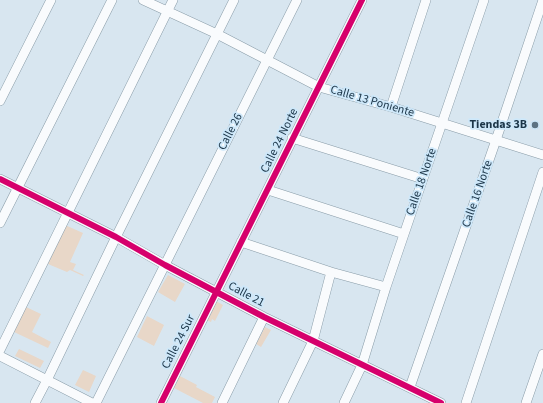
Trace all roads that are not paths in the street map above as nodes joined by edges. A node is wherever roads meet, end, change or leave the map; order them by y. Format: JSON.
{"nodes":[{"id":1,"x":51,"y":0,"type":"edge"},
{"id":2,"x":112,"y":0,"type":"edge"},
{"id":3,"x":142,"y":0,"type":"edge"},
{"id":4,"x":173,"y":0,"type":"edge"},
{"id":5,"x":234,"y":0,"type":"edge"},
{"id":6,"x":298,"y":0,"type":"edge"},
{"id":7,"x":362,"y":0,"type":"edge"},
{"id":8,"x":426,"y":0,"type":"edge"},
{"id":9,"x":484,"y":0,"type":"edge"},
{"id":10,"x":543,"y":0,"type":"edge"},
{"id":11,"x":167,"y":12,"type":"junction"},
{"id":12,"x":217,"y":34,"type":"junction"},
{"id":13,"x":267,"y":61,"type":"junction"},
{"id":14,"x":319,"y":87,"type":"junction"},
{"id":15,"x":0,"y":101,"type":"edge"},
{"id":16,"x":391,"y":107,"type":"junction"},
{"id":17,"x":442,"y":124,"type":"junction"},
{"id":18,"x":292,"y":138,"type":"junction"},
{"id":19,"x":496,"y":140,"type":"junction"},
{"id":20,"x":543,"y":155,"type":"edge"},
{"id":21,"x":543,"y":172,"type":"edge"},
{"id":22,"x":0,"y":179,"type":"edge"},
{"id":23,"x":423,"y":179,"type":"junction"},
{"id":24,"x":18,"y":187,"type":"junction"},
{"id":25,"x":268,"y":190,"type":"junction"},
{"id":26,"x":68,"y":212,"type":"junction"},
{"id":27,"x":0,"y":223,"type":"edge"},
{"id":28,"x":404,"y":234,"type":"junction"},
{"id":29,"x":116,"y":237,"type":"junction"},
{"id":30,"x":241,"y":242,"type":"junction"},
{"id":31,"x":165,"y":265,"type":"junction"},
{"id":32,"x":331,"y":272,"type":"junction"},
{"id":33,"x":386,"y":287,"type":"junction"},
{"id":34,"x":216,"y":292,"type":"junction"},
{"id":35,"x":264,"y":317,"type":"junction"},
{"id":36,"x":313,"y":341,"type":"junction"},
{"id":37,"x":0,"y":350,"type":"edge"},
{"id":38,"x":543,"y":354,"type":"edge"},
{"id":39,"x":0,"y":356,"type":"edge"},
{"id":40,"x":362,"y":365,"type":"junction"},
{"id":41,"x":47,"y":380,"type":"junction"},
{"id":42,"x":410,"y":387,"type":"junction"},
{"id":43,"x":35,"y":403,"type":"edge"},
{"id":44,"x":92,"y":403,"type":"edge"},
{"id":45,"x":96,"y":403,"type":"edge"},
{"id":46,"x":161,"y":403,"type":"edge"},
{"id":47,"x":222,"y":403,"type":"edge"},
{"id":48,"x":283,"y":403,"type":"edge"},
{"id":49,"x":344,"y":403,"type":"edge"},
{"id":50,"x":441,"y":403,"type":"edge"},
{"id":51,"x":466,"y":403,"type":"edge"},
{"id":52,"x":526,"y":403,"type":"edge"}],
"edges":[{"from":1,"to":15,"type":"street"},
{"from":2,"to":24,"type":"street"},
{"from":3,"to":11,"type":"street","name":"Calle 13 Poniente"},
{"from":4,"to":11,"type":"street"},
{"from":5,"to":12,"type":"street"},
{"from":6,"to":13,"type":"street","name":"Calle 26"},
{"from":7,"to":14,"type":"street","name":"Calle 24 Norte"},
{"from":8,"to":16,"type":"street"},
{"from":9,"to":17,"type":"street","name":"Calle 18 Norte"},
{"from":10,"to":19,"type":"street","name":"Calle 16 Norte"},
{"from":11,"to":12,"type":"street","name":"Calle 13 Poniente"},
{"from":11,"to":26,"type":"street"},
{"from":12,"to":13,"type":"street","name":"Calle 13 Poniente"},
{"from":12,"to":29,"type":"street"},
{"from":13,"to":14,"type":"street","name":"Calle 13 Poniente"},
{"from":13,"to":31,"type":"street","name":"Calle 26"},
{"from":14,"to":16,"type":"street","name":"Calle 13 Poniente"},
{"from":14,"to":18,"type":"street","name":"Calle 24 Norte"},
{"from":16,"to":17,"type":"street","name":"Calle 13 Poniente"},
{"from":17,"to":19,"type":"street","name":"Calle 13 Poniente"},
{"from":17,"to":23,"type":"street","name":"Calle 18 Norte"},
{"from":18,"to":23,"type":"street"},
{"from":18,"to":25,"type":"street","name":"Calle 24 Norte"},
{"from":19,"to":20,"type":"street","name":"Calle 13 Poniente"},
{"from":19,"to":42,"type":"street","name":"Calle 16 Norte"},
{"from":21,"to":51,"type":"street"},
{"from":22,"to":24,"type":"street","name":"Calle 21"},
{"from":23,"to":28,"type":"street","name":"Calle 18 Norte"},
{"from":24,"to":26,"type":"street","name":"Calle 21"},
{"from":24,"to":27,"type":"street"},
{"from":25,"to":28,"type":"street"},
{"from":25,"to":30,"type":"street","name":"Calle 24 Norte"},
{"from":26,"to":29,"type":"street","name":"Calle 21"},
{"from":26,"to":37,"type":"street"},
{"from":28,"to":33,"type":"street","name":"Calle 18 Norte"},
{"from":29,"to":31,"type":"street","name":"Calle 21"},
{"from":29,"to":41,"type":"street"},
{"from":30,"to":32,"type":"street"},
{"from":30,"to":34,"type":"street","name":"Calle 24 Norte"},
{"from":31,"to":34,"type":"street","name":"Calle 21"},
{"from":31,"to":45,"type":"street","name":"Calle 26"},
{"from":32,"to":33,"type":"street"},
{"from":32,"to":36,"type":"street"},
{"from":33,"to":40,"type":"street","name":"Calle 18 Norte"},
{"from":34,"to":35,"type":"street","name":"Calle 21"},
{"from":34,"to":46,"type":"street","name":"Calle 24 Sur"},
{"from":35,"to":36,"type":"street","name":"Calle 21"},
{"from":35,"to":47,"type":"street"},
{"from":36,"to":40,"type":"street","name":"Calle 21"},
{"from":36,"to":48,"type":"street"},
{"from":38,"to":52,"type":"street"},
{"from":39,"to":41,"type":"street"},
{"from":40,"to":42,"type":"street","name":"Calle 21"},
{"from":40,"to":49,"type":"street","name":"Calle 18 Norte"},
{"from":41,"to":43,"type":"street"},
{"from":41,"to":44,"type":"street"},
{"from":42,"to":50,"type":"street","name":"Calle 21"}]}
